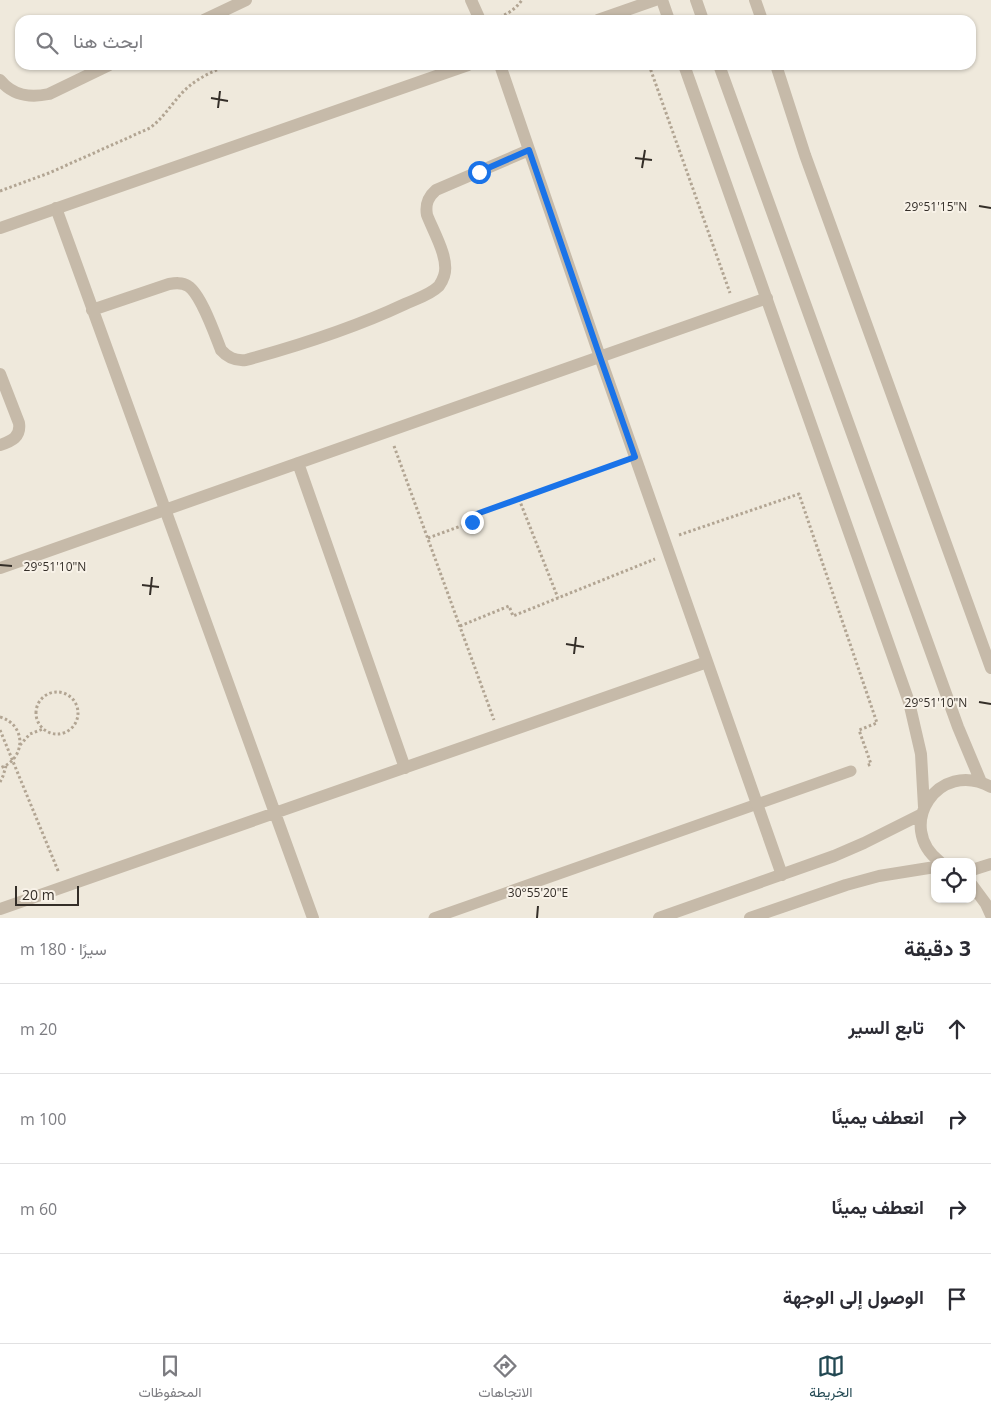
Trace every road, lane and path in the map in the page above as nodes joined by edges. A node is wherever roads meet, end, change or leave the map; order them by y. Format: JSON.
{"nodes":[{"id":1,"x":246,"y":0,"type":"edge"},
{"id":2,"x":471,"y":0,"type":"edge"},
{"id":3,"x":522,"y":0,"type":"edge"},
{"id":4,"x":656,"y":0,"type":"edge"},
{"id":5,"x":662,"y":0,"type":"edge"},
{"id":6,"x":755,"y":0,"type":"edge"},
{"id":7,"x":700,"y":1,"type":"edge"},
{"id":8,"x":214,"y":15,"type":"edge"},
{"id":9,"x":478,"y":15,"type":"edge"},
{"id":10,"x":504,"y":15,"type":"edge"},
{"id":11,"x":612,"y":15,"type":"edge"},
{"id":12,"x":667,"y":15,"type":"edge"},
{"id":13,"x":702,"y":15,"type":"edge"},
{"id":14,"x":760,"y":15,"type":"edge"},
{"id":15,"x":99,"y":70,"type":"edge"},
{"id":16,"x":217,"y":70,"type":"edge"},
{"id":17,"x":454,"y":70,"type":"edge"},
{"id":18,"x":502,"y":70,"type":"edge"},
{"id":19,"x":651,"y":70,"type":"edge"},
{"id":20,"x":686,"y":70,"type":"edge"},
{"id":21,"x":721,"y":70,"type":"edge"},
{"id":22,"x":778,"y":70,"type":"edge"},
{"id":23,"x":0,"y":80,"type":"edge"},
{"id":24,"x":529,"y":150,"type":"junction"},
{"id":25,"x":0,"y":191,"type":"edge"},
{"id":26,"x":56,"y":208,"type":"junction"},
{"id":27,"x":0,"y":228,"type":"edge"},
{"id":28,"x":767,"y":298,"type":"junction"},
{"id":29,"x":736,"y":309,"type":"junction"},
{"id":30,"x":92,"y":310,"type":"junction"},
{"id":31,"x":600,"y":357,"type":"junction"},
{"id":32,"x":0,"y":374,"type":"edge"},
{"id":33,"x":389,"y":431,"type":"junction"},
{"id":34,"x":0,"y":445,"type":"edge"},
{"id":35,"x":635,"y":457,"type":"junction"},
{"id":36,"x":298,"y":463,"type":"junction"},
{"id":37,"x":519,"y":499,"type":"junction"},
{"id":38,"x":165,"y":510,"type":"junction"},
{"id":39,"x":428,"y":538,"type":"junction"},
{"id":40,"x":664,"y":540,"type":"junction"},
{"id":41,"x":669,"y":554,"type":"junction"},
{"id":42,"x":0,"y":568,"type":"edge"},
{"id":43,"x":558,"y":598,"type":"junction"},
{"id":44,"x":460,"y":626,"type":"junction"},
{"id":45,"x":707,"y":662,"type":"junction"},
{"id":46,"x":991,"y":668,"type":"edge"},
{"id":47,"x":0,"y":717,"type":"edge"},
{"id":48,"x":44,"y":729,"type":"junction"},
{"id":49,"x":0,"y":730,"type":"edge"},
{"id":50,"x":499,"y":735,"type":"junction"},
{"id":51,"x":20,"y":745,"type":"junction"},
{"id":52,"x":13,"y":761,"type":"junction"},
{"id":53,"x":6,"y":766,"type":"junction"},
{"id":54,"x":0,"y":768,"type":"edge"},
{"id":55,"x":404,"y":768,"type":"junction"},
{"id":56,"x":851,"y":771,"type":"joint"},
{"id":57,"x":0,"y":782,"type":"edge"},
{"id":58,"x":986,"y":784,"type":"edge"},
{"id":59,"x":757,"y":804,"type":"junction"},
{"id":60,"x":923,"y":811,"type":"junction"},
{"id":61,"x":275,"y":813,"type":"junction"},
{"id":62,"x":935,"y":858,"type":"edge"},
{"id":63,"x":991,"y":864,"type":"edge"},
{"id":64,"x":931,"y":868,"type":"edge"},
{"id":65,"x":976,"y":869,"type":"edge"},
{"id":66,"x":782,"y":875,"type":"junction"},
{"id":67,"x":64,"y":887,"type":"junction"},
{"id":68,"x":976,"y":890,"type":"edge"},
{"id":69,"x":0,"y":909,"type":"edge"},
{"id":70,"x":991,"y":915,"type":"edge"},
{"id":71,"x":313,"y":918,"type":"edge"},
{"id":72,"x":434,"y":918,"type":"edge"},
{"id":73,"x":659,"y":918,"type":"edge"},
{"id":74,"x":750,"y":918,"type":"edge"}],
"edges":[{"from":1,"to":8,"type":"street"},
{"from":2,"to":9,"type":"street"},
{"from":3,"to":10,"type":"path"},
{"from":4,"to":11,"type":"street"},
{"from":5,"to":12,"type":"street"},
{"from":6,"to":14,"type":"street"},
{"from":7,"to":13,"type":"street"},
{"from":15,"to":23,"type":"street"},
{"from":16,"to":25,"type":"path"},
{"from":17,"to":26,"type":"street"},
{"from":18,"to":24,"type":"street"},
{"from":19,"to":29,"type":"path"},
{"from":20,"to":28,"type":"street"},
{"from":21,"to":58,"type":"street"},
{"from":22,"to":46,"type":"street"},
{"from":24,"to":30,"type":"street"},
{"from":24,"to":31,"type":"street"},
{"from":26,"to":27,"type":"street"},
{"from":26,"to":30,"type":"street"},
{"from":28,"to":29,"type":"street"},
{"from":28,"to":60,"type":"street"},
{"from":29,"to":31,"type":"street"},
{"from":30,"to":38,"type":"street"},
{"from":31,"to":33,"type":"street"},
{"from":31,"to":35,"type":"street"},
{"from":32,"to":34,"type":"street"},
{"from":33,"to":36,"type":"street"},
{"from":33,"to":39,"type":"path"},
{"from":35,"to":37,"type":"path"},
{"from":35,"to":40,"type":"street"},
{"from":36,"to":38,"type":"street"},
{"from":36,"to":55,"type":"street"},
{"from":37,"to":39,"type":"path"},
{"from":37,"to":43,"type":"path"},
{"from":38,"to":42,"type":"street"},
{"from":38,"to":61,"type":"street"},
{"from":39,"to":44,"type":"path"},
{"from":40,"to":41,"type":"street"},
{"from":40,"to":56,"type":"path"},
{"from":41,"to":43,"type":"path"},
{"from":41,"to":45,"type":"street"},
{"from":43,"to":44,"type":"path"},
{"from":44,"to":50,"type":"path"},
{"from":45,"to":50,"type":"street"},
{"from":45,"to":59,"type":"street"},
{"from":47,"to":51,"type":"path"},
{"from":48,"to":48,"type":"path"},
{"from":48,"to":51,"type":"path"},
{"from":49,"to":52,"type":"path"},
{"from":50,"to":55,"type":"street"},
{"from":51,"to":52,"type":"path"},
{"from":52,"to":53,"type":"path"},
{"from":52,"to":67,"type":"path"},
{"from":53,"to":54,"type":"path"},
{"from":53,"to":57,"type":"path"},
{"from":55,"to":61,"type":"street"},
{"from":56,"to":59,"type":"lane"},
{"from":58,"to":60,"type":"street"},
{"from":59,"to":66,"type":"street"},
{"from":59,"to":72,"type":"lane"},
{"from":60,"to":62,"type":"street"},
{"from":60,"to":66,"type":"street"},
{"from":61,"to":67,"type":"street"},
{"from":61,"to":71,"type":"street"},
{"from":63,"to":65,"type":"street"},
{"from":64,"to":74,"type":"street"},
{"from":66,"to":73,"type":"street"},
{"from":67,"to":69,"type":"street"},
{"from":68,"to":70,"type":"street"}]}
